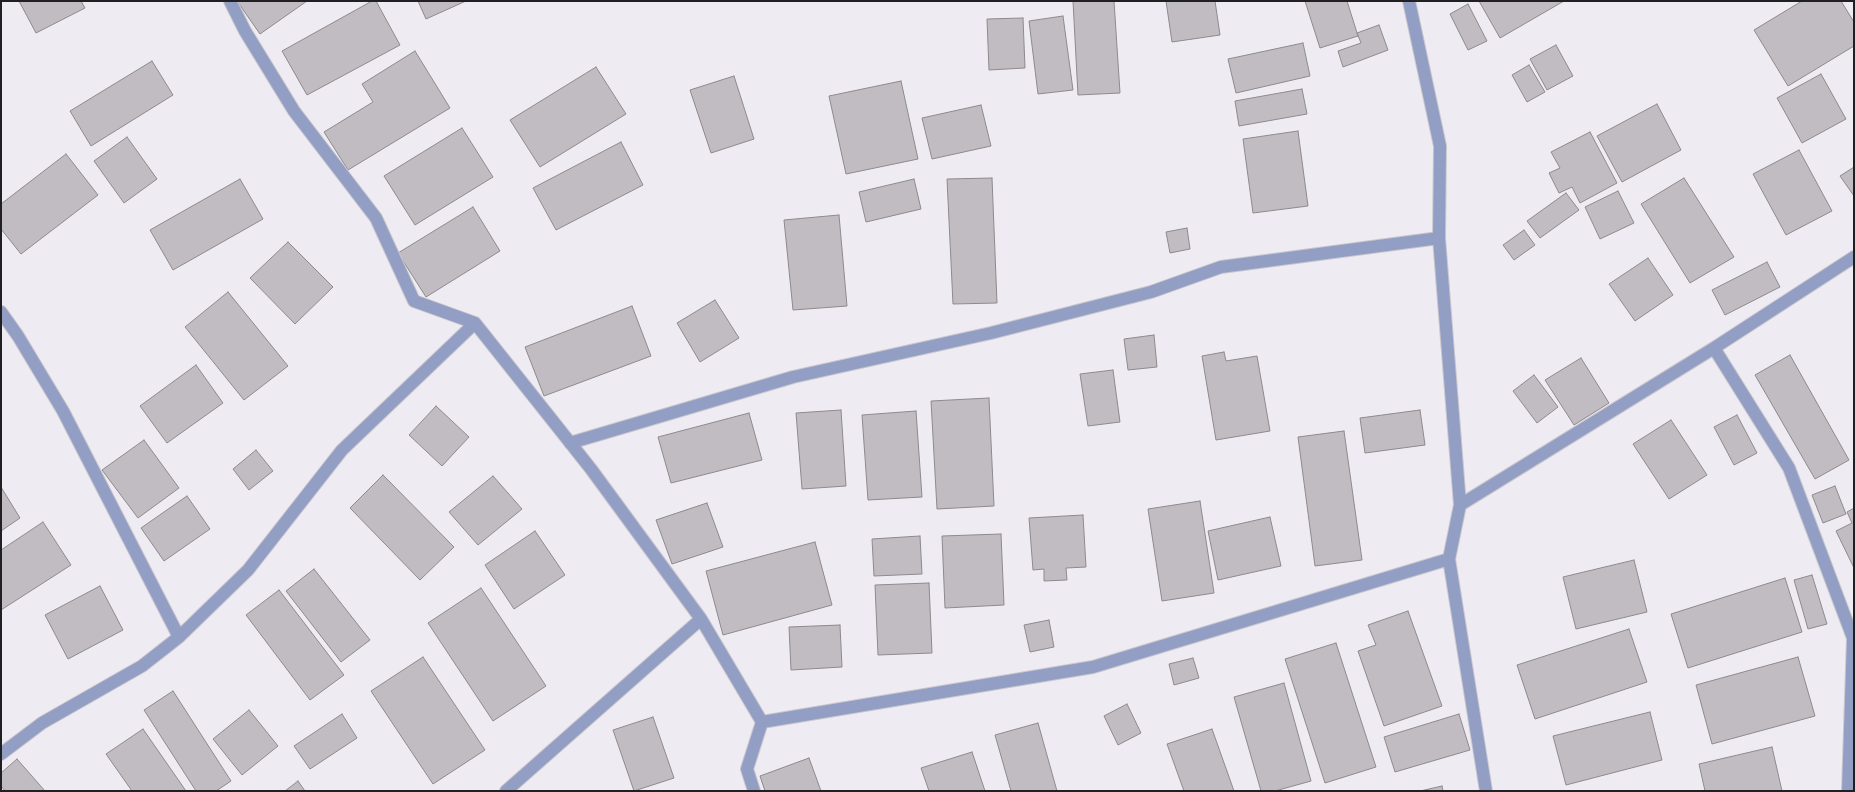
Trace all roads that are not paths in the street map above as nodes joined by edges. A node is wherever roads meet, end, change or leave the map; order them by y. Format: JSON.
{"nodes":[{"id":1,"x":230,"y":1,"type":"edge"},
{"id":2,"x":1409,"y":1,"type":"edge"},
{"id":3,"x":1439,"y":238,"type":"junction"},
{"id":4,"x":1854,"y":257,"type":"edge"},
{"id":5,"x":1,"y":312,"type":"edge"},
{"id":6,"x":475,"y":323,"type":"junction"},
{"id":7,"x":1714,"y":348,"type":"junction"},
{"id":8,"x":570,"y":443,"type":"junction"},
{"id":9,"x":1460,"y":505,"type":"junction"},
{"id":10,"x":1449,"y":559,"type":"junction"},
{"id":11,"x":701,"y":619,"type":"junction"},
{"id":12,"x":179,"y":637,"type":"junction"},
{"id":13,"x":762,"y":722,"type":"junction"},
{"id":14,"x":1,"y":754,"type":"edge"},
{"id":15,"x":506,"y":791,"type":"edge"},
{"id":16,"x":754,"y":791,"type":"edge"},
{"id":17,"x":1486,"y":791,"type":"edge"},
{"id":18,"x":1848,"y":791,"type":"edge"}],
"edges":[{"from":1,"to":6,"type":"street"},
{"from":2,"to":3,"type":"street"},
{"from":3,"to":8,"type":"street"},
{"from":3,"to":9,"type":"street"},
{"from":4,"to":7,"type":"street"},
{"from":5,"to":12,"type":"street"},
{"from":6,"to":8,"type":"street"},
{"from":6,"to":12,"type":"street"},
{"from":7,"to":9,"type":"street"},
{"from":7,"to":18,"type":"street"},
{"from":8,"to":11,"type":"street"},
{"from":9,"to":10,"type":"street"},
{"from":10,"to":13,"type":"street"},
{"from":10,"to":17,"type":"street"},
{"from":11,"to":13,"type":"street"},
{"from":11,"to":15,"type":"street"},
{"from":12,"to":14,"type":"street"},
{"from":13,"to":16,"type":"street"}]}
